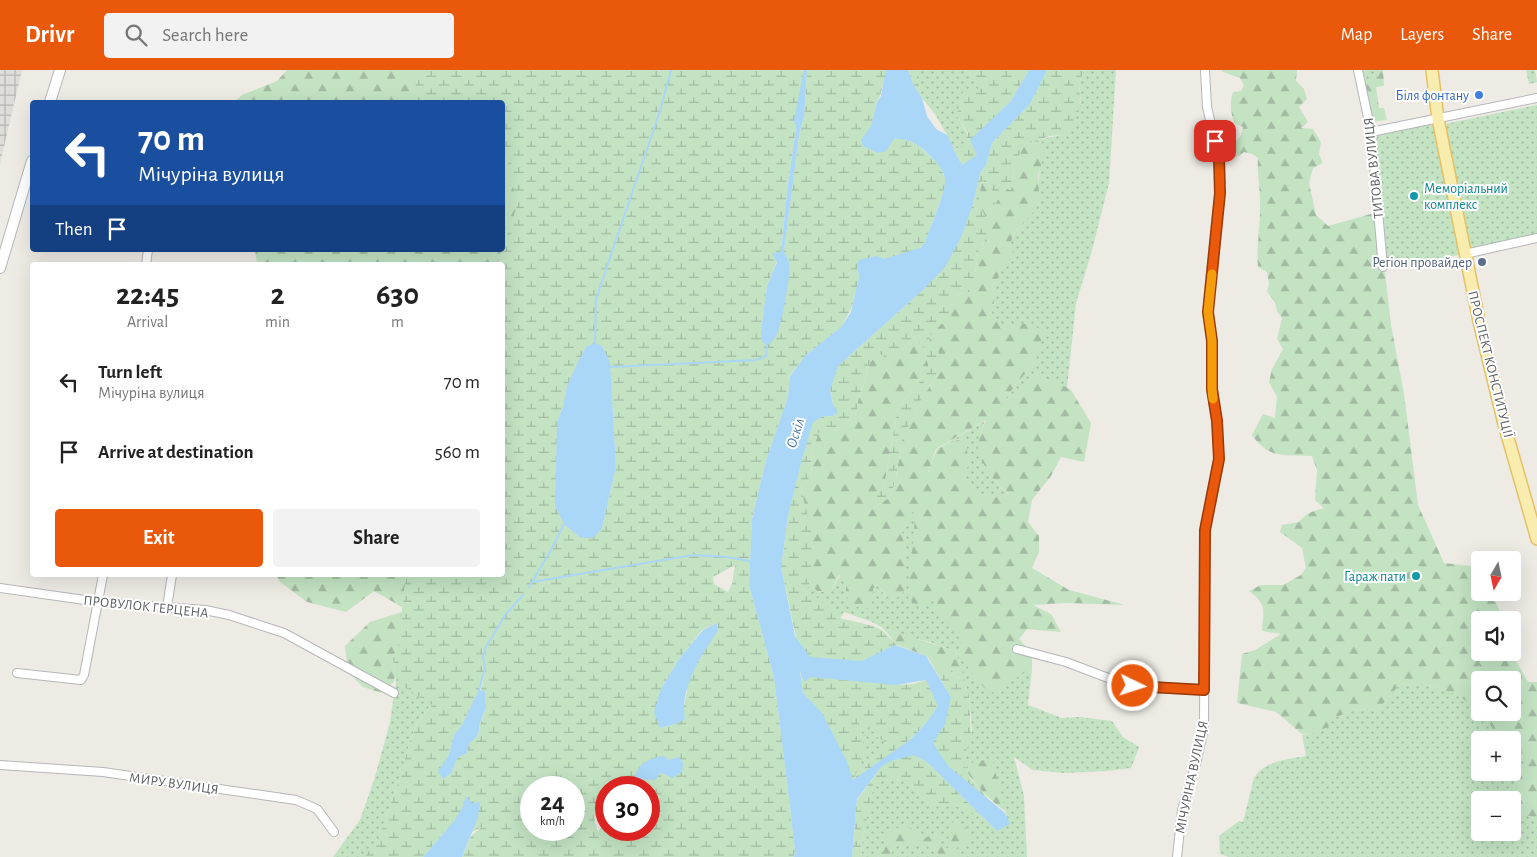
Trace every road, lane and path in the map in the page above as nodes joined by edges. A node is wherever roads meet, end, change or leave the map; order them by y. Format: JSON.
{"nodes":[{"id":1,"x":60,"y":70,"type":"edge"},
{"id":2,"x":1205,"y":70,"type":"edge"},
{"id":3,"x":1358,"y":70,"type":"edge"},
{"id":4,"x":1432,"y":70,"type":"edge"},
{"id":5,"x":1537,"y":98,"type":"edge"},
{"id":6,"x":51,"y":100,"type":"edge"},
{"id":7,"x":1438,"y":119,"type":"junction"},
{"id":8,"x":1371,"y":132,"type":"junction"},
{"id":9,"x":30,"y":168,"type":"edge"},
{"id":10,"x":1537,"y":238,"type":"edge"},
{"id":11,"x":1465,"y":254,"type":"junction"},
{"id":12,"x":1383,"y":267,"type":"dead end"},
{"id":13,"x":0,"y":268,"type":"edge"},
{"id":14,"x":1537,"y":539,"type":"edge"},
{"id":15,"x":104,"y":577,"type":"edge"},
{"id":16,"x":172,"y":577,"type":"edge"},
{"id":17,"x":0,"y":588,"type":"edge"},
{"id":18,"x":99,"y":602,"type":"junction"},
{"id":19,"x":167,"y":607,"type":"junction"},
{"id":20,"x":1018,"y":649,"type":"dead end"},
{"id":21,"x":17,"y":673,"type":"dead end"},
{"id":22,"x":1204,"y":690,"type":"junction"},
{"id":23,"x":394,"y":694,"type":"dead end"},
{"id":24,"x":0,"y":765,"type":"edge"},
{"id":25,"x":334,"y":832,"type":"dead end"},
{"id":26,"x":1177,"y":857,"type":"edge"}],
"edges":[{"from":1,"to":6,"type":"street"},
{"from":2,"to":22,"type":"street","name":"МІЧУРІНА ВУЛИЦЯ"},
{"from":3,"to":8,"type":"street","name":"ТИТОВА ВУЛИЦЯ"},
{"from":4,"to":7,"type":"main road","name":"ПРОСПЕКТ КОНСТИТУЦІЇ"},
{"from":5,"to":7,"type":"street"},
{"from":7,"to":8,"type":"street"},
{"from":7,"to":11,"type":"main road","name":"ПРОСПЕКТ КОНСТИТУЦІЇ"},
{"from":8,"to":12,"type":"street","name":"ТИТОВА ВУЛИЦЯ"},
{"from":9,"to":13,"type":"street"},
{"from":10,"to":11,"type":"street"},
{"from":11,"to":14,"type":"main road","name":"ПРОСПЕКТ КОНСТИТУЦІЇ"},
{"from":15,"to":18,"type":"street"},
{"from":16,"to":19,"type":"street"},
{"from":17,"to":18,"type":"street","name":"ПРОВУЛОК ГЕРЦЕНА"},
{"from":18,"to":19,"type":"street","name":"ПРОВУЛОК ГЕРЦЕНА"},
{"from":18,"to":21,"type":"street"},
{"from":19,"to":23,"type":"street","name":"ПРОВУЛОК ГЕРЦЕНА"},
{"from":20,"to":22,"type":"street"},
{"from":22,"to":26,"type":"street","name":"МІЧУРІНА ВУЛИЦЯ"},
{"from":24,"to":25,"type":"street","name":"МИРУ ВУЛИЦЯ"}]}
